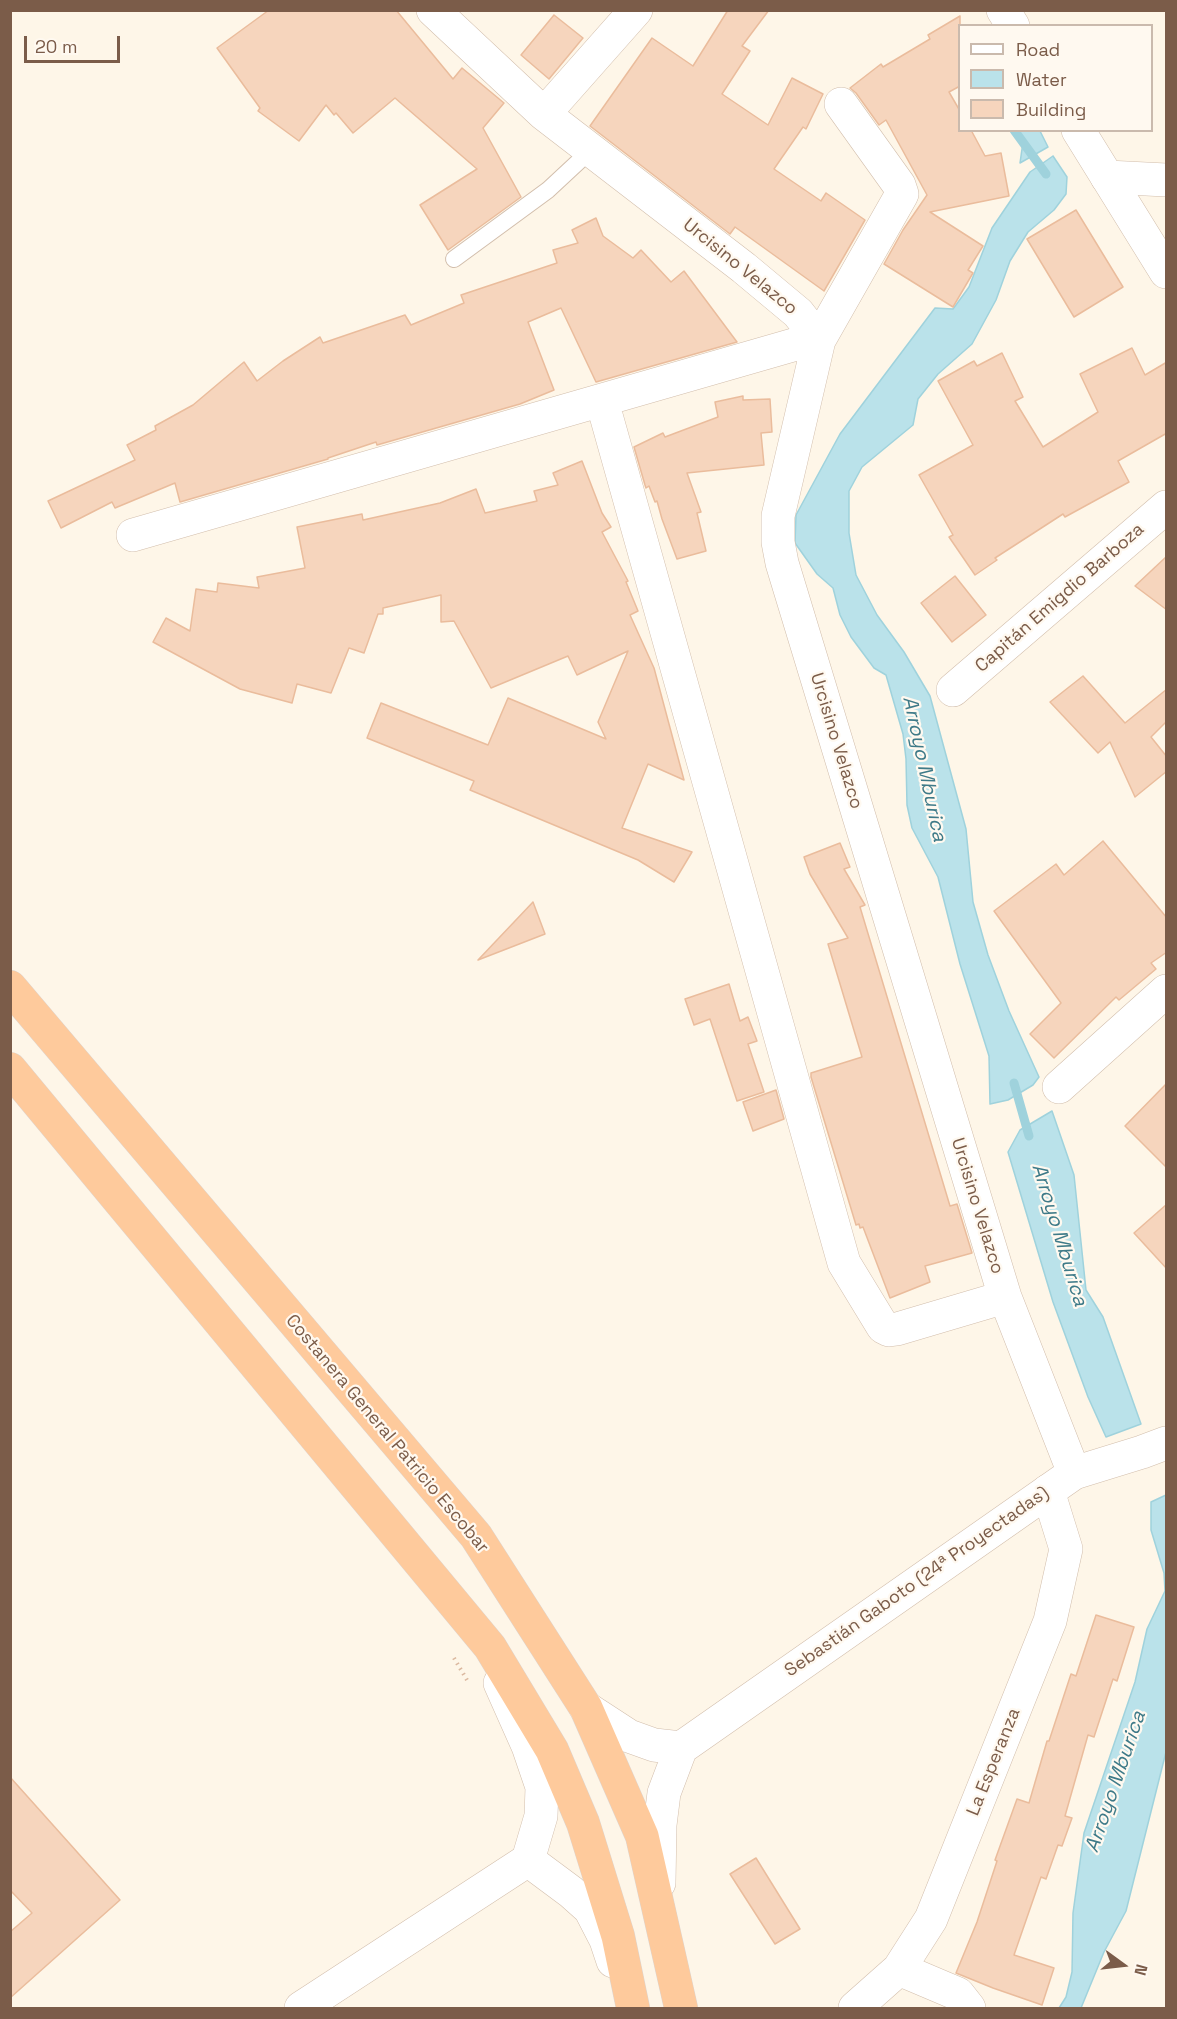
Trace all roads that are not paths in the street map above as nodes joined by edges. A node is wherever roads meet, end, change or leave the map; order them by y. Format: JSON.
{"nodes":[{"id":1,"x":434,"y":10,"type":"edge"},
{"id":2,"x":636,"y":10,"type":"edge"},
{"id":3,"x":1003,"y":10,"type":"edge"},
{"id":4,"x":1012,"y":24,"type":"edge"},
{"id":5,"x":841,"y":104,"type":"dead end"},
{"id":6,"x":544,"y":114,"type":"junction"},
{"id":7,"x":1079,"y":132,"type":"edge"},
{"id":8,"x":591,"y":150,"type":"junction"},
{"id":9,"x":1107,"y":177,"type":"junction"},
{"id":10,"x":1167,"y":180,"type":"edge"},
{"id":11,"x":454,"y":259,"type":"dead end"},
{"id":12,"x":1167,"y":272,"type":"edge"},
{"id":13,"x":819,"y":339,"type":"junction"},
{"id":14,"x":602,"y":401,"type":"junction"},
{"id":15,"x":1167,"y":507,"type":"edge"},
{"id":16,"x":133,"y":535,"type":"dead end"},
{"id":17,"x":953,"y":690,"type":"dead end"},
{"id":18,"x":10,"y":987,"type":"edge"},
{"id":19,"x":1167,"y":991,"type":"edge"},
{"id":20,"x":10,"y":1069,"type":"edge"},
{"id":21,"x":1059,"y":1087,"type":"dead end"},
{"id":22,"x":1005,"y":1297,"type":"junction"},
{"id":23,"x":1167,"y":1443,"type":"edge"},
{"id":24,"x":1061,"y":1482,"type":"junction"},
{"id":25,"x":490,"y":1647,"type":"junction"},
{"id":26,"x":586,"y":1708,"type":"junction"},
{"id":27,"x":681,"y":1748,"type":"junction"},
{"id":28,"x":528,"y":1860,"type":"junction"},
{"id":29,"x":659,"y":1911,"type":"junction"},
{"id":30,"x":899,"y":1969,"type":"junction"},
{"id":31,"x":631,"y":1999,"type":"edge"},
{"id":32,"x":301,"y":2008,"type":"edge"},
{"id":33,"x":681,"y":2008,"type":"edge"},
{"id":34,"x":855,"y":2008,"type":"edge"},
{"id":35,"x":969,"y":2008,"type":"edge"}],
"edges":[{"from":1,"to":6,"type":"street","name":"Urcisino Velazco"},
{"from":2,"to":6,"type":"street"},
{"from":3,"to":4,"type":"street"},
{"from":5,"to":13,"type":"street"},
{"from":6,"to":8,"type":"street","name":"Urcisino Velazco"},
{"from":7,"to":9,"type":"street"},
{"from":8,"to":11,"type":"lane"},
{"from":8,"to":13,"type":"street","name":"Urcisino Velazco"},
{"from":9,"to":10,"type":"street"},
{"from":9,"to":12,"type":"street"},
{"from":13,"to":14,"type":"street"},
{"from":13,"to":22,"type":"street","name":"Urcisino Velazco"},
{"from":14,"to":16,"type":"street"},
{"from":14,"to":22,"type":"street"},
{"from":15,"to":17,"type":"street","name":"Capitán Emigdio Barboza"},
{"from":18,"to":26,"type":"highway","name":"Costanera General Patricio Escobar"},
{"from":19,"to":21,"type":"street"},
{"from":20,"to":25,"type":"highway"},
{"from":22,"to":24,"type":"street","name":"Urcisino Velazco"},
{"from":23,"to":24,"type":"street","name":"Sebastián Gaboto (24ª Proyectadas)"},
{"from":24,"to":27,"type":"street","name":"Sebastián Gaboto (24ª Proyectadas)"},
{"from":24,"to":30,"type":"street","name":"La Esperanza"},
{"from":25,"to":28,"type":"street"},
{"from":25,"to":31,"type":"highway"},
{"from":26,"to":27,"type":"street"},
{"from":26,"to":29,"type":"highway","name":"Costanera General Patricio Escobar"},
{"from":27,"to":29,"type":"street"},
{"from":28,"to":31,"type":"street"},
{"from":28,"to":32,"type":"street"},
{"from":29,"to":33,"type":"highway","name":"Costanera General Patricio Escobar"},
{"from":30,"to":34,"type":"street","name":"La Esperanza"},
{"from":30,"to":35,"type":"street"}]}
